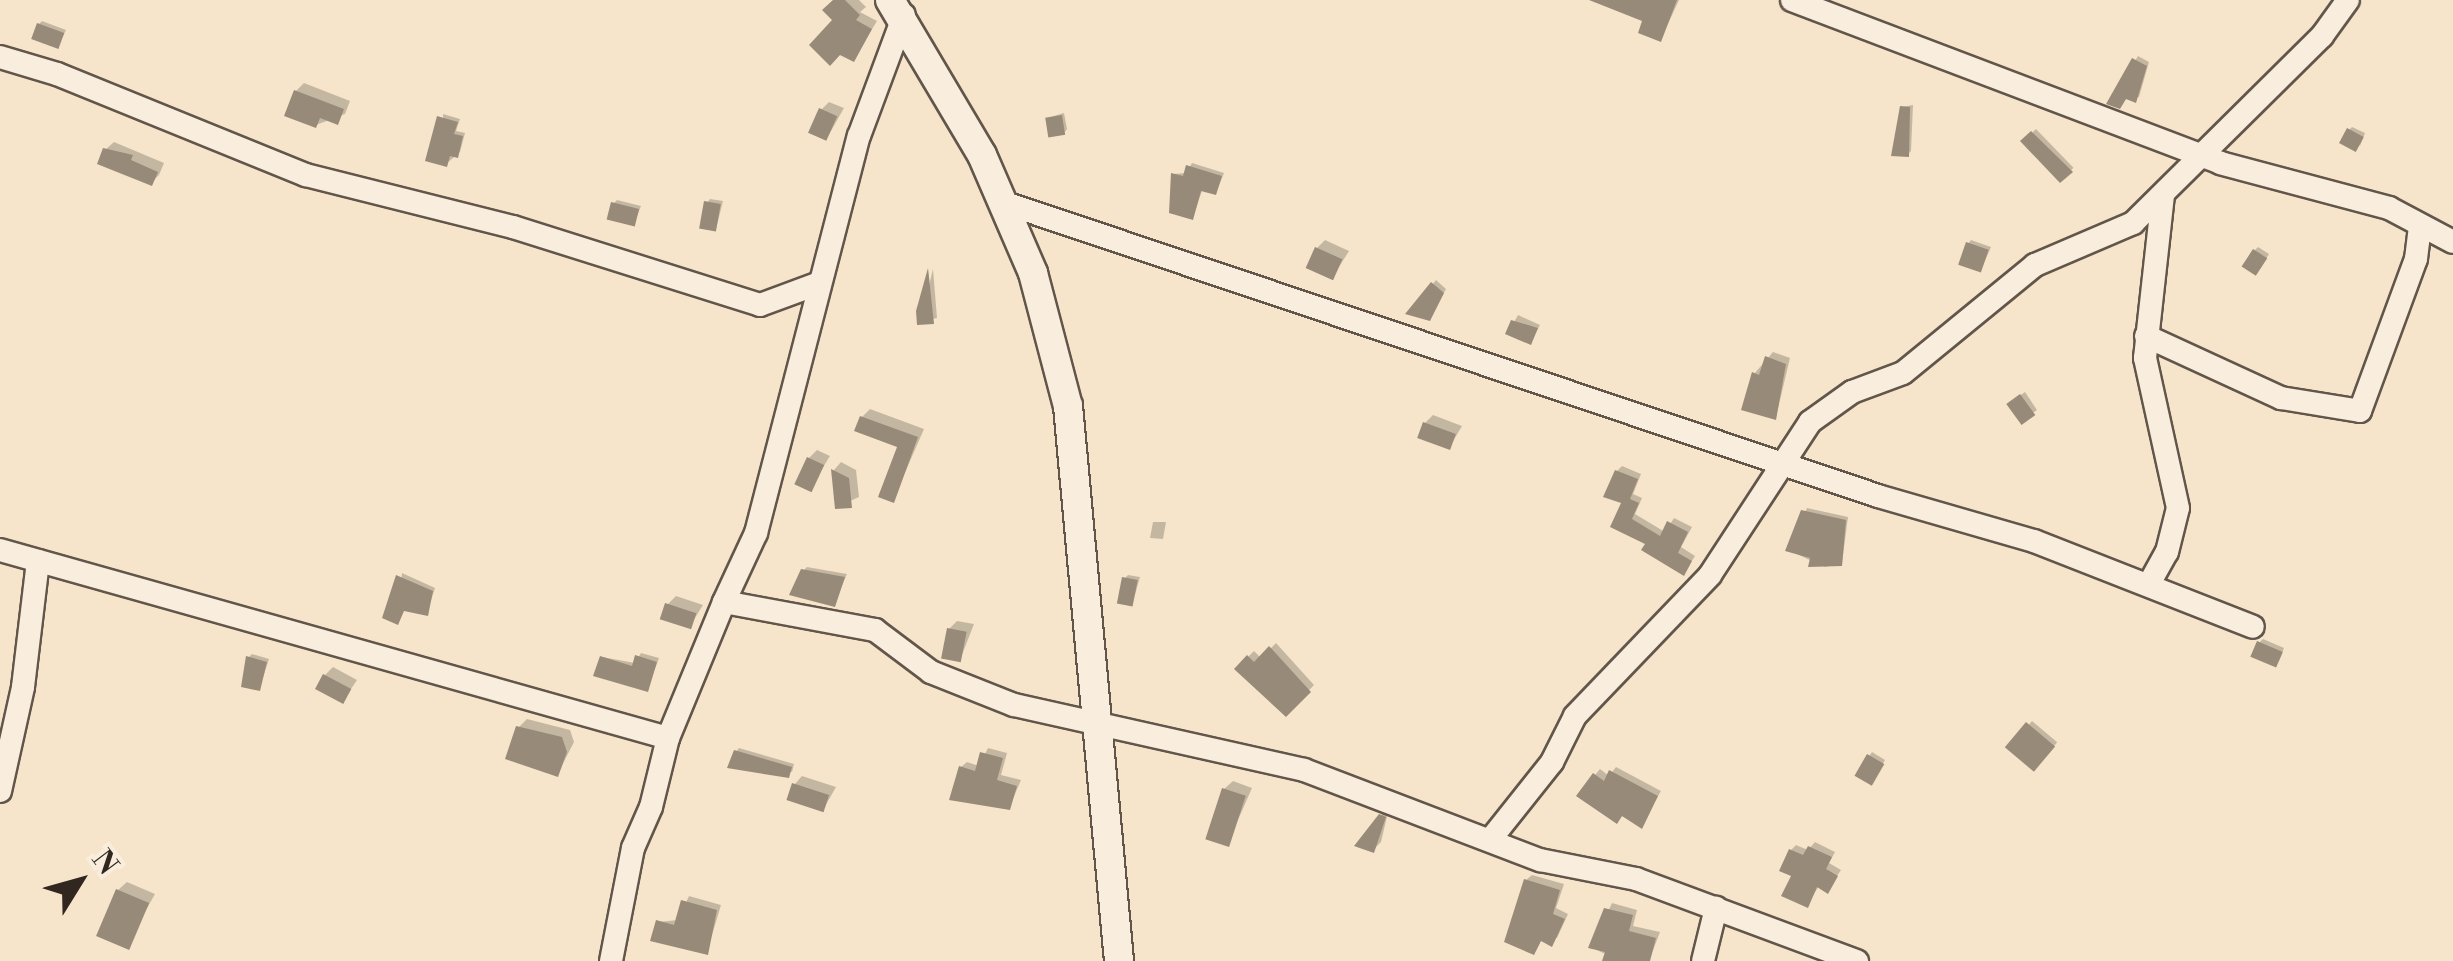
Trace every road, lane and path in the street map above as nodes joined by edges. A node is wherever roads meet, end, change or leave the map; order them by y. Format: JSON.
{"nodes":[{"id":1,"x":890,"y":0,"type":"edge"},
{"id":2,"x":1792,"y":0,"type":"edge"},
{"id":3,"x":2348,"y":0,"type":"edge"},
{"id":4,"x":906,"y":13,"type":"edge"},
{"id":5,"x":0,"y":57,"type":"edge"},
{"id":6,"x":2198,"y":154,"type":"junction"},
{"id":7,"x":2163,"y":194,"type":"junction"},
{"id":8,"x":1002,"y":202,"type":"junction"},
{"id":9,"x":2133,"y":222,"type":"junction"},
{"id":10,"x":2420,"y":226,"type":"junction"},
{"id":11,"x":2154,"y":240,"type":"junction"},
{"id":12,"x":2453,"y":242,"type":"edge"},
{"id":13,"x":817,"y":284,"type":"junction"},
{"id":14,"x":2146,"y":336,"type":"junction"},
{"id":15,"x":1786,"y":464,"type":"junction"},
{"id":16,"x":0,"y":550,"type":"edge"},
{"id":17,"x":38,"y":561,"type":"junction"},
{"id":18,"x":2149,"y":584,"type":"junction"},
{"id":19,"x":724,"y":602,"type":"junction"},
{"id":20,"x":2254,"y":627,"type":"dead end"},
{"id":21,"x":1095,"y":718,"type":"junction"},
{"id":22,"x":668,"y":738,"type":"junction"},
{"id":23,"x":0,"y":791,"type":"edge"},
{"id":24,"x":1490,"y":840,"type":"junction"},
{"id":25,"x":1716,"y":908,"type":"junction"},
{"id":26,"x":611,"y":961,"type":"edge"},
{"id":27,"x":1119,"y":961,"type":"edge"},
{"id":28,"x":1703,"y":961,"type":"edge"},
{"id":29,"x":1857,"y":961,"type":"edge"}],
"edges":[{"from":1,"to":4,"type":"street"},
{"from":2,"to":6,"type":"street"},
{"from":3,"to":6,"type":"street"},
{"from":4,"to":8,"type":"street"},
{"from":4,"to":13,"type":"street"},
{"from":5,"to":13,"type":"street"},
{"from":6,"to":7,"type":"street"},
{"from":6,"to":10,"type":"street"},
{"from":7,"to":9,"type":"street"},
{"from":7,"to":11,"type":"street"},
{"from":8,"to":15,"type":"street"},
{"from":8,"to":21,"type":"street"},
{"from":9,"to":11,"type":"street"},
{"from":9,"to":15,"type":"street"},
{"from":10,"to":12,"type":"street"},
{"from":10,"to":14,"type":"street"},
{"from":11,"to":14,"type":"street"},
{"from":13,"to":19,"type":"street"},
{"from":14,"to":18,"type":"street"},
{"from":15,"to":18,"type":"street"},
{"from":15,"to":24,"type":"street"},
{"from":16,"to":17,"type":"street"},
{"from":17,"to":22,"type":"street"},
{"from":17,"to":23,"type":"street"},
{"from":18,"to":20,"type":"street"},
{"from":19,"to":21,"type":"street"},
{"from":19,"to":22,"type":"street"},
{"from":21,"to":24,"type":"street"},
{"from":21,"to":27,"type":"street"},
{"from":22,"to":26,"type":"street"},
{"from":24,"to":25,"type":"street"},
{"from":25,"to":28,"type":"street"},
{"from":25,"to":29,"type":"street"}]}
